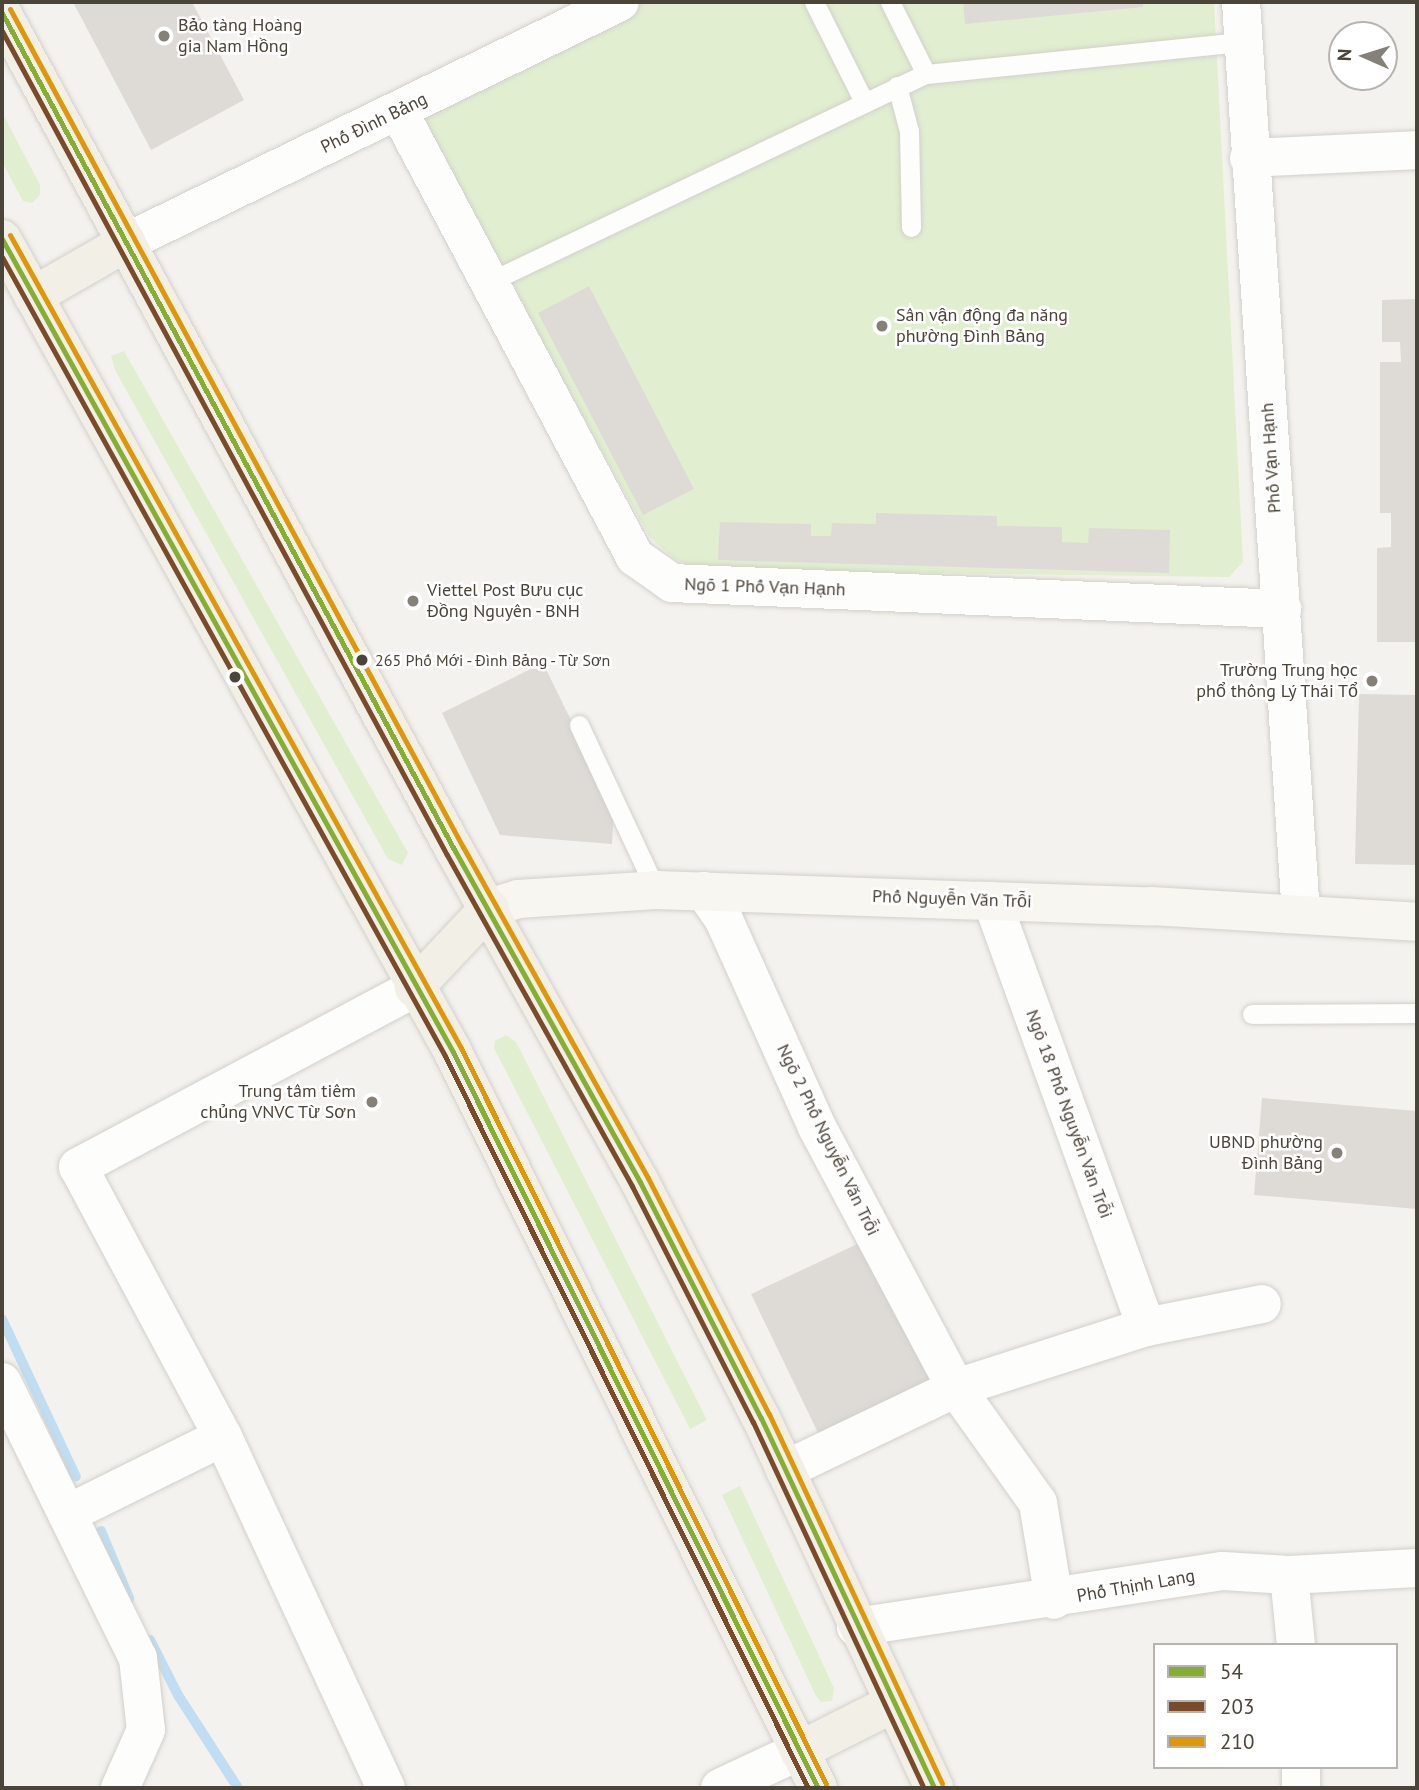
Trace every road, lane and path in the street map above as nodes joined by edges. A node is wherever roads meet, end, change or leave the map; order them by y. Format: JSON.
{"nodes":[{"id":1,"x":620,"y":2,"type":"edge"},
{"id":2,"x":814,"y":2,"type":"edge"},
{"id":3,"x":890,"y":2,"type":"edge"},
{"id":4,"x":1241,"y":2,"type":"edge"},
{"id":5,"x":2,"y":13,"type":"edge"},
{"id":6,"x":1243,"y":42,"type":"junction"},
{"id":7,"x":926,"y":74,"type":"junction"},
{"id":8,"x":897,"y":86,"type":"junction"},
{"id":9,"x":863,"y":100,"type":"junction"},
{"id":10,"x":399,"y":112,"type":"junction"},
{"id":11,"x":1417,"y":150,"type":"edge"},
{"id":12,"x":1249,"y":158,"type":"junction"},
{"id":13,"x":911,"y":227,"type":"dead end"},
{"id":14,"x":2,"y":239,"type":"edge"},
{"id":15,"x":127,"y":242,"type":"junction"},
{"id":16,"x":489,"y":282,"type":"junction"},
{"id":17,"x":33,"y":296,"type":"junction"},
{"id":18,"x":1282,"y":608,"type":"junction"},
{"id":19,"x":579,"y":725,"type":"dead end"},
{"id":20,"x":656,"y":890,"type":"junction"},
{"id":21,"x":704,"y":891,"type":"junction"},
{"id":22,"x":992,"y":901,"type":"junction"},
{"id":23,"x":489,"y":908,"type":"junction"},
{"id":24,"x":1301,"y":914,"type":"junction"},
{"id":25,"x":1417,"y":922,"type":"edge"},
{"id":26,"x":414,"y":988,"type":"junction"},
{"id":27,"x":1417,"y":1013,"type":"edge"},
{"id":28,"x":1252,"y":1014,"type":"dead end"},
{"id":29,"x":1262,"y":1304,"type":"dead end"},
{"id":30,"x":1146,"y":1327,"type":"junction"},
{"id":31,"x":2,"y":1382,"type":"edge"},
{"id":32,"x":956,"y":1388,"type":"junction"},
{"id":33,"x":223,"y":1437,"type":"junction"},
{"id":34,"x":785,"y":1470,"type":"junction"},
{"id":35,"x":67,"y":1514,"type":"junction"},
{"id":36,"x":1417,"y":1569,"type":"edge"},
{"id":37,"x":1289,"y":1575,"type":"junction"},
{"id":38,"x":1054,"y":1600,"type":"junction"},
{"id":39,"x":856,"y":1627,"type":"junction"},
{"id":40,"x":1296,"y":1643,"type":"edge"},
{"id":41,"x":891,"y":1704,"type":"junction"},
{"id":42,"x":799,"y":1751,"type":"junction"},
{"id":43,"x":1301,"y":1769,"type":"edge"},
{"id":44,"x":120,"y":1788,"type":"edge"},
{"id":45,"x":386,"y":1788,"type":"edge"},
{"id":46,"x":720,"y":1788,"type":"edge"},
{"id":47,"x":818,"y":1788,"type":"edge"},
{"id":48,"x":934,"y":1788,"type":"edge"},
{"id":49,"x":1301,"y":1788,"type":"edge"}],
"edges":[{"from":1,"to":10,"type":"street","name":"Phố Đình Bảng"},
{"from":2,"to":9,"type":"lane"},
{"from":3,"to":7,"type":"lane"},
{"from":4,"to":6,"type":"street","name":"Phố Vạn Hạnh"},
{"from":5,"to":15,"type":"main road"},
{"from":6,"to":7,"type":"lane"},
{"from":6,"to":12,"type":"street","name":"Phố Vạn Hạnh"},
{"from":7,"to":8,"type":"lane"},
{"from":8,"to":9,"type":"lane"},
{"from":8,"to":13,"type":"lane"},
{"from":9,"to":16,"type":"lane"},
{"from":10,"to":15,"type":"street","name":"Phố Đình Bảng"},
{"from":10,"to":16,"type":"street","name":"Ngõ 1 Phố Vạn Hạnh"},
{"from":11,"to":12,"type":"street"},
{"from":12,"to":18,"type":"street","name":"Phố Vạn Hạnh"},
{"from":14,"to":17,"type":"main road"},
{"from":15,"to":17,"type":"main road"},
{"from":15,"to":23,"type":"main road"},
{"from":16,"to":18,"type":"street","name":"Ngõ 1 Phố Vạn Hạnh"},
{"from":17,"to":26,"type":"main road"},
{"from":18,"to":24,"type":"street","name":"Phố Vạn Hạnh"},
{"from":19,"to":20,"type":"lane"},
{"from":20,"to":21,"type":"main road","name":"Phố Nguyễn Văn Trỗi"},
{"from":20,"to":23,"type":"main road","name":"Phố Nguyễn Văn Trỗi"},
{"from":21,"to":22,"type":"main road","name":"Phố Nguyễn Văn Trỗi"},
{"from":21,"to":32,"type":"street","name":"Ngõ 2 Phố Nguyễn Văn Trỗi"},
{"from":22,"to":24,"type":"main road","name":"Phố Nguyễn Văn Trỗi"},
{"from":22,"to":30,"type":"street","name":"Ngõ 18 Phố Nguyễn Văn Trỗi"},
{"from":23,"to":26,"type":"main road"},
{"from":23,"to":34,"type":"main road"},
{"from":24,"to":25,"type":"main road","name":"Phố Nguyễn Văn Trỗi"},
{"from":26,"to":33,"type":"street"},
{"from":26,"to":42,"type":"main road"},
{"from":27,"to":28,"type":"lane"},
{"from":29,"to":30,"type":"street"},
{"from":30,"to":32,"type":"street"},
{"from":31,"to":35,"type":"street"},
{"from":32,"to":34,"type":"street"},
{"from":32,"to":38,"type":"street","name":"Ngõ 2 Phố Nguyễn Văn Trỗi"},
{"from":33,"to":35,"type":"street"},
{"from":33,"to":45,"type":"street"},
{"from":34,"to":39,"type":"main road"},
{"from":35,"to":44,"type":"street"},
{"from":36,"to":37,"type":"street","name":"Phố Thịnh Lang"},
{"from":37,"to":38,"type":"street","name":"Phố Thịnh Lang"},
{"from":37,"to":40,"type":"street"},
{"from":38,"to":39,"type":"street","name":"Phố Thịnh Lang"},
{"from":39,"to":41,"type":"main road"},
{"from":41,"to":42,"type":"main road"},
{"from":41,"to":48,"type":"main road"},
{"from":42,"to":46,"type":"street"},
{"from":42,"to":47,"type":"main road"},
{"from":43,"to":49,"type":"street"}]}
